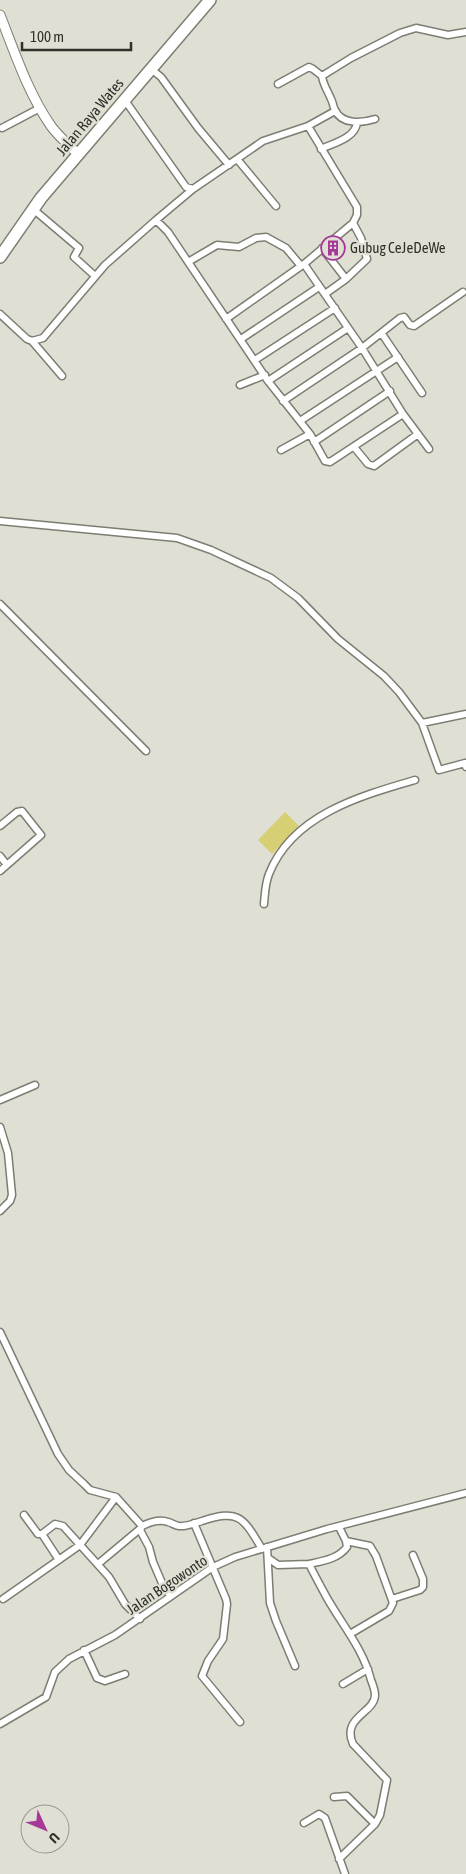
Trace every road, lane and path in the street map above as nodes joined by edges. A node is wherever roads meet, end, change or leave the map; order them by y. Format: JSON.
{"nodes":[{"id":1,"x":210,"y":0,"type":"edge"},
{"id":2,"x":0,"y":15,"type":"edge"},
{"id":3,"x":466,"y":32,"type":"edge"},
{"id":4,"x":152,"y":69,"type":"junction"},
{"id":5,"x":322,"y":76,"type":"junction"},
{"id":6,"x":278,"y":84,"type":"dead end"},
{"id":7,"x":124,"y":100,"type":"junction"},
{"id":8,"x":40,"y":108,"type":"junction"},
{"id":9,"x":335,"y":111,"type":"junction"},
{"id":10,"x":375,"y":119,"type":"dead end"},
{"id":11,"x":358,"y":123,"type":"junction"},
{"id":12,"x":308,"y":126,"type":"junction"},
{"id":13,"x":2,"y":128,"type":"dead end"},
{"id":14,"x":321,"y":149,"type":"junction"},
{"id":15,"x":78,"y":154,"type":"junction"},
{"id":16,"x":237,"y":160,"type":"junction"},
{"id":17,"x":229,"y":165,"type":"junction"},
{"id":18,"x":193,"y":189,"type":"junction"},
{"id":19,"x":276,"y":206,"type":"dead end"},
{"id":20,"x":33,"y":209,"type":"junction"},
{"id":21,"x":156,"y":220,"type":"junction"},
{"id":22,"x":353,"y":222,"type":"junction"},
{"id":23,"x":322,"y":248,"type":"junction"},
{"id":24,"x":0,"y":257,"type":"edge"},
{"id":25,"x":188,"y":262,"type":"junction"},
{"id":26,"x":303,"y":265,"type":"junction"},
{"id":27,"x":95,"y":276,"type":"junction"},
{"id":28,"x":346,"y":279,"type":"junction"},
{"id":29,"x":319,"y":287,"type":"junction"},
{"id":30,"x":464,"y":292,"type":"dead end"},
{"id":31,"x":324,"y":294,"type":"junction"},
{"id":32,"x":334,"y":308,"type":"junction"},
{"id":33,"x":0,"y":314,"type":"edge"},
{"id":34,"x":226,"y":319,"type":"junction"},
{"id":35,"x":348,"y":328,"type":"junction"},
{"id":36,"x":382,"y":334,"type":"junction"},
{"id":37,"x":241,"y":339,"type":"junction"},
{"id":38,"x":32,"y":341,"type":"junction"},
{"id":39,"x":362,"y":348,"type":"junction"},
{"id":40,"x":398,"y":357,"type":"junction"},
{"id":41,"x":255,"y":360,"type":"junction"},
{"id":42,"x":377,"y":371,"type":"junction"},
{"id":43,"x":62,"y":376,"type":"dead end"},
{"id":44,"x":266,"y":378,"type":"junction"},
{"id":45,"x":240,"y":385,"type":"dead end"},
{"id":46,"x":390,"y":391,"type":"junction"},
{"id":47,"x":422,"y":393,"type":"dead end"},
{"id":48,"x":283,"y":400,"type":"junction"},
{"id":49,"x":403,"y":414,"type":"junction"},
{"id":50,"x":300,"y":421,"type":"junction"},
{"id":51,"x":310,"y":434,"type":"junction"},
{"id":52,"x":418,"y":434,"type":"junction"},
{"id":53,"x":314,"y":442,"type":"junction"},
{"id":54,"x":354,"y":447,"type":"junction"},
{"id":55,"x":429,"y":449,"type":"dead end"},
{"id":56,"x":281,"y":450,"type":"dead end"},
{"id":57,"x":0,"y":521,"type":"edge"},
{"id":58,"x":0,"y":604,"type":"edge"},
{"id":59,"x":466,"y":714,"type":"edge"},
{"id":60,"x":422,"y":723,"type":"junction"},
{"id":61,"x":146,"y":751,"type":"dead end"},
{"id":62,"x":466,"y":767,"type":"edge"},
{"id":63,"x":414,"y":780,"type":"dead end"},
{"id":64,"x":0,"y":826,"type":"edge"},
{"id":65,"x":0,"y":856,"type":"edge"},
{"id":66,"x":7,"y":865,"type":"junction"},
{"id":67,"x":0,"y":871,"type":"edge"},
{"id":68,"x":264,"y":904,"type":"dead end"},
{"id":69,"x":34,"y":1085,"type":"dead end"},
{"id":70,"x":0,"y":1100,"type":"edge"},
{"id":71,"x":0,"y":1126,"type":"edge"},
{"id":72,"x":0,"y":1211,"type":"edge"},
{"id":73,"x":0,"y":1332,"type":"edge"},
{"id":74,"x":466,"y":1493,"type":"edge"},
{"id":75,"x":116,"y":1497,"type":"junction"},
{"id":76,"x":24,"y":1515,"type":"dead end"},
{"id":77,"x":194,"y":1523,"type":"junction"},
{"id":78,"x":339,"y":1527,"type":"junction"},
{"id":79,"x":141,"y":1528,"type":"junction"},
{"id":80,"x":42,"y":1534,"type":"junction"},
{"id":81,"x":346,"y":1541,"type":"junction"},
{"id":82,"x":80,"y":1545,"type":"junction"},
{"id":83,"x":265,"y":1548,"type":"junction"},
{"id":84,"x":413,"y":1555,"type":"dead end"},
{"id":85,"x":268,"y":1558,"type":"junction"},
{"id":86,"x":58,"y":1560,"type":"junction"},
{"id":87,"x":98,"y":1564,"type":"junction"},
{"id":88,"x":309,"y":1564,"type":"junction"},
{"id":89,"x":213,"y":1567,"type":"junction"},
{"id":90,"x":170,"y":1596,"type":"junction"},
{"id":91,"x":3,"y":1599,"type":"dead end"},
{"id":92,"x":392,"y":1599,"type":"junction"},
{"id":93,"x":140,"y":1619,"type":"junction"},
{"id":94,"x":350,"y":1634,"type":"junction"},
{"id":95,"x":84,"y":1650,"type":"junction"},
{"id":96,"x":296,"y":1666,"type":"dead end"},
{"id":97,"x":368,"y":1670,"type":"junction"},
{"id":98,"x":125,"y":1674,"type":"dead end"},
{"id":99,"x":343,"y":1684,"type":"dead end"},
{"id":100,"x":240,"y":1722,"type":"dead end"},
{"id":101,"x":0,"y":1724,"type":"edge"},
{"id":102,"x":334,"y":1797,"type":"dead end"},
{"id":103,"x":304,"y":1823,"type":"dead end"},
{"id":104,"x":376,"y":1824,"type":"junction"},
{"id":105,"x":339,"y":1859,"type":"junction"},
{"id":106,"x":345,"y":1874,"type":"edge"}],
"edges":[{"from":1,"to":4,"type":"highway","name":"Jalan Raya Wates"},
{"from":2,"to":8,"type":"main road"},
{"from":3,"to":5,"type":"street"},
{"from":4,"to":7,"type":"highway","name":"Jalan Raya Wates"},
{"from":4,"to":17,"type":"street"},
{"from":5,"to":6,"type":"street"},
{"from":5,"to":9,"type":"street"},
{"from":7,"to":15,"type":"highway","name":"Jalan Raya Wates"},
{"from":7,"to":18,"type":"street"},
{"from":8,"to":13,"type":"street"},
{"from":8,"to":15,"type":"main road"},
{"from":9,"to":11,"type":"street"},
{"from":9,"to":12,"type":"street"},
{"from":10,"to":11,"type":"street"},
{"from":11,"to":14,"type":"street"},
{"from":12,"to":14,"type":"street"},
{"from":12,"to":16,"type":"street"},
{"from":14,"to":22,"type":"street"},
{"from":15,"to":20,"type":"highway","name":"Jalan Raya Wates"},
{"from":16,"to":17,"type":"street"},
{"from":16,"to":19,"type":"street"},
{"from":17,"to":18,"type":"street"},
{"from":18,"to":21,"type":"street"},
{"from":20,"to":24,"type":"highway","name":"Jalan Raya Wates"},
{"from":20,"to":27,"type":"street"},
{"from":21,"to":25,"type":"street"},
{"from":21,"to":27,"type":"street"},
{"from":22,"to":23,"type":"street"},
{"from":22,"to":28,"type":"street"},
{"from":23,"to":26,"type":"street"},
{"from":23,"to":28,"type":"street"},
{"from":25,"to":26,"type":"street"},
{"from":25,"to":34,"type":"street"},
{"from":26,"to":29,"type":"street"},
{"from":26,"to":34,"type":"street"},
{"from":27,"to":38,"type":"street"},
{"from":28,"to":31,"type":"street"},
{"from":29,"to":31,"type":"street"},
{"from":29,"to":37,"type":"street"},
{"from":30,"to":36,"type":"street"},
{"from":31,"to":32,"type":"street"},
{"from":32,"to":35,"type":"street"},
{"from":32,"to":41,"type":"street"},
{"from":33,"to":38,"type":"street"},
{"from":34,"to":37,"type":"street"},
{"from":35,"to":39,"type":"street"},
{"from":35,"to":44,"type":"street"},
{"from":36,"to":39,"type":"street"},
{"from":36,"to":40,"type":"street"},
{"from":37,"to":41,"type":"street"},
{"from":38,"to":43,"type":"street"},
{"from":39,"to":42,"type":"street"},
{"from":39,"to":48,"type":"street"},
{"from":40,"to":42,"type":"street"},
{"from":40,"to":47,"type":"street"},
{"from":41,"to":44,"type":"street"},
{"from":42,"to":46,"type":"street"},
{"from":42,"to":50,"type":"street"},
{"from":44,"to":45,"type":"street"},
{"from":44,"to":48,"type":"street"},
{"from":46,"to":49,"type":"street"},
{"from":46,"to":53,"type":"street"},
{"from":48,"to":50,"type":"street"},
{"from":49,"to":52,"type":"street"},
{"from":49,"to":54,"type":"street"},
{"from":50,"to":51,"type":"street"},
{"from":51,"to":53,"type":"street"},
{"from":51,"to":56,"type":"street"},
{"from":52,"to":54,"type":"street"},
{"from":52,"to":55,"type":"street"},
{"from":53,"to":54,"type":"street"},
{"from":57,"to":60,"type":"street"},
{"from":58,"to":61,"type":"street"},
{"from":59,"to":60,"type":"street"},
{"from":60,"to":62,"type":"street"},
{"from":63,"to":68,"type":"street"},
{"from":64,"to":66,"type":"street"},
{"from":65,"to":66,"type":"street"},
{"from":66,"to":67,"type":"street"},
{"from":69,"to":70,"type":"street"},
{"from":71,"to":72,"type":"street"},
{"from":73,"to":75,"type":"street"},
{"from":74,"to":78,"type":"street","name":"Jalan Bogowonto"},
{"from":75,"to":79,"type":"street"},
{"from":75,"to":82,"type":"street"},
{"from":76,"to":80,"type":"street"},
{"from":77,"to":79,"type":"street"},
{"from":77,"to":83,"type":"street"},
{"from":77,"to":89,"type":"street"},
{"from":78,"to":81,"type":"street"},
{"from":78,"to":83,"type":"street","name":"Jalan Bogowonto"},
{"from":79,"to":87,"type":"street"},
{"from":79,"to":90,"type":"street"},
{"from":80,"to":82,"type":"street"},
{"from":80,"to":86,"type":"street"},
{"from":81,"to":88,"type":"street"},
{"from":81,"to":92,"type":"street"},
{"from":82,"to":86,"type":"street"},
{"from":82,"to":87,"type":"street"},
{"from":83,"to":85,"type":"street"},
{"from":83,"to":89,"type":"street","name":"Jalan Bogowonto"},
{"from":84,"to":92,"type":"street"},
{"from":85,"to":88,"type":"street"},
{"from":85,"to":96,"type":"street"},
{"from":86,"to":91,"type":"street"},
{"from":87,"to":93,"type":"street"},
{"from":88,"to":94,"type":"street"},
{"from":89,"to":90,"type":"street","name":"Jalan Bogowonto"},
{"from":89,"to":100,"type":"street"},
{"from":90,"to":93,"type":"street","name":"Jalan Bogowonto"},
{"from":92,"to":94,"type":"street"},
{"from":93,"to":95,"type":"street","name":"Jalan Bogowonto"},
{"from":94,"to":97,"type":"street"},
{"from":95,"to":98,"type":"street"},
{"from":95,"to":101,"type":"street","name":"Jalan Bogowonto"},
{"from":97,"to":99,"type":"street"},
{"from":97,"to":104,"type":"street"},
{"from":102,"to":104,"type":"street"},
{"from":103,"to":105,"type":"street"},
{"from":104,"to":105,"type":"street"},
{"from":105,"to":106,"type":"street"}]}
